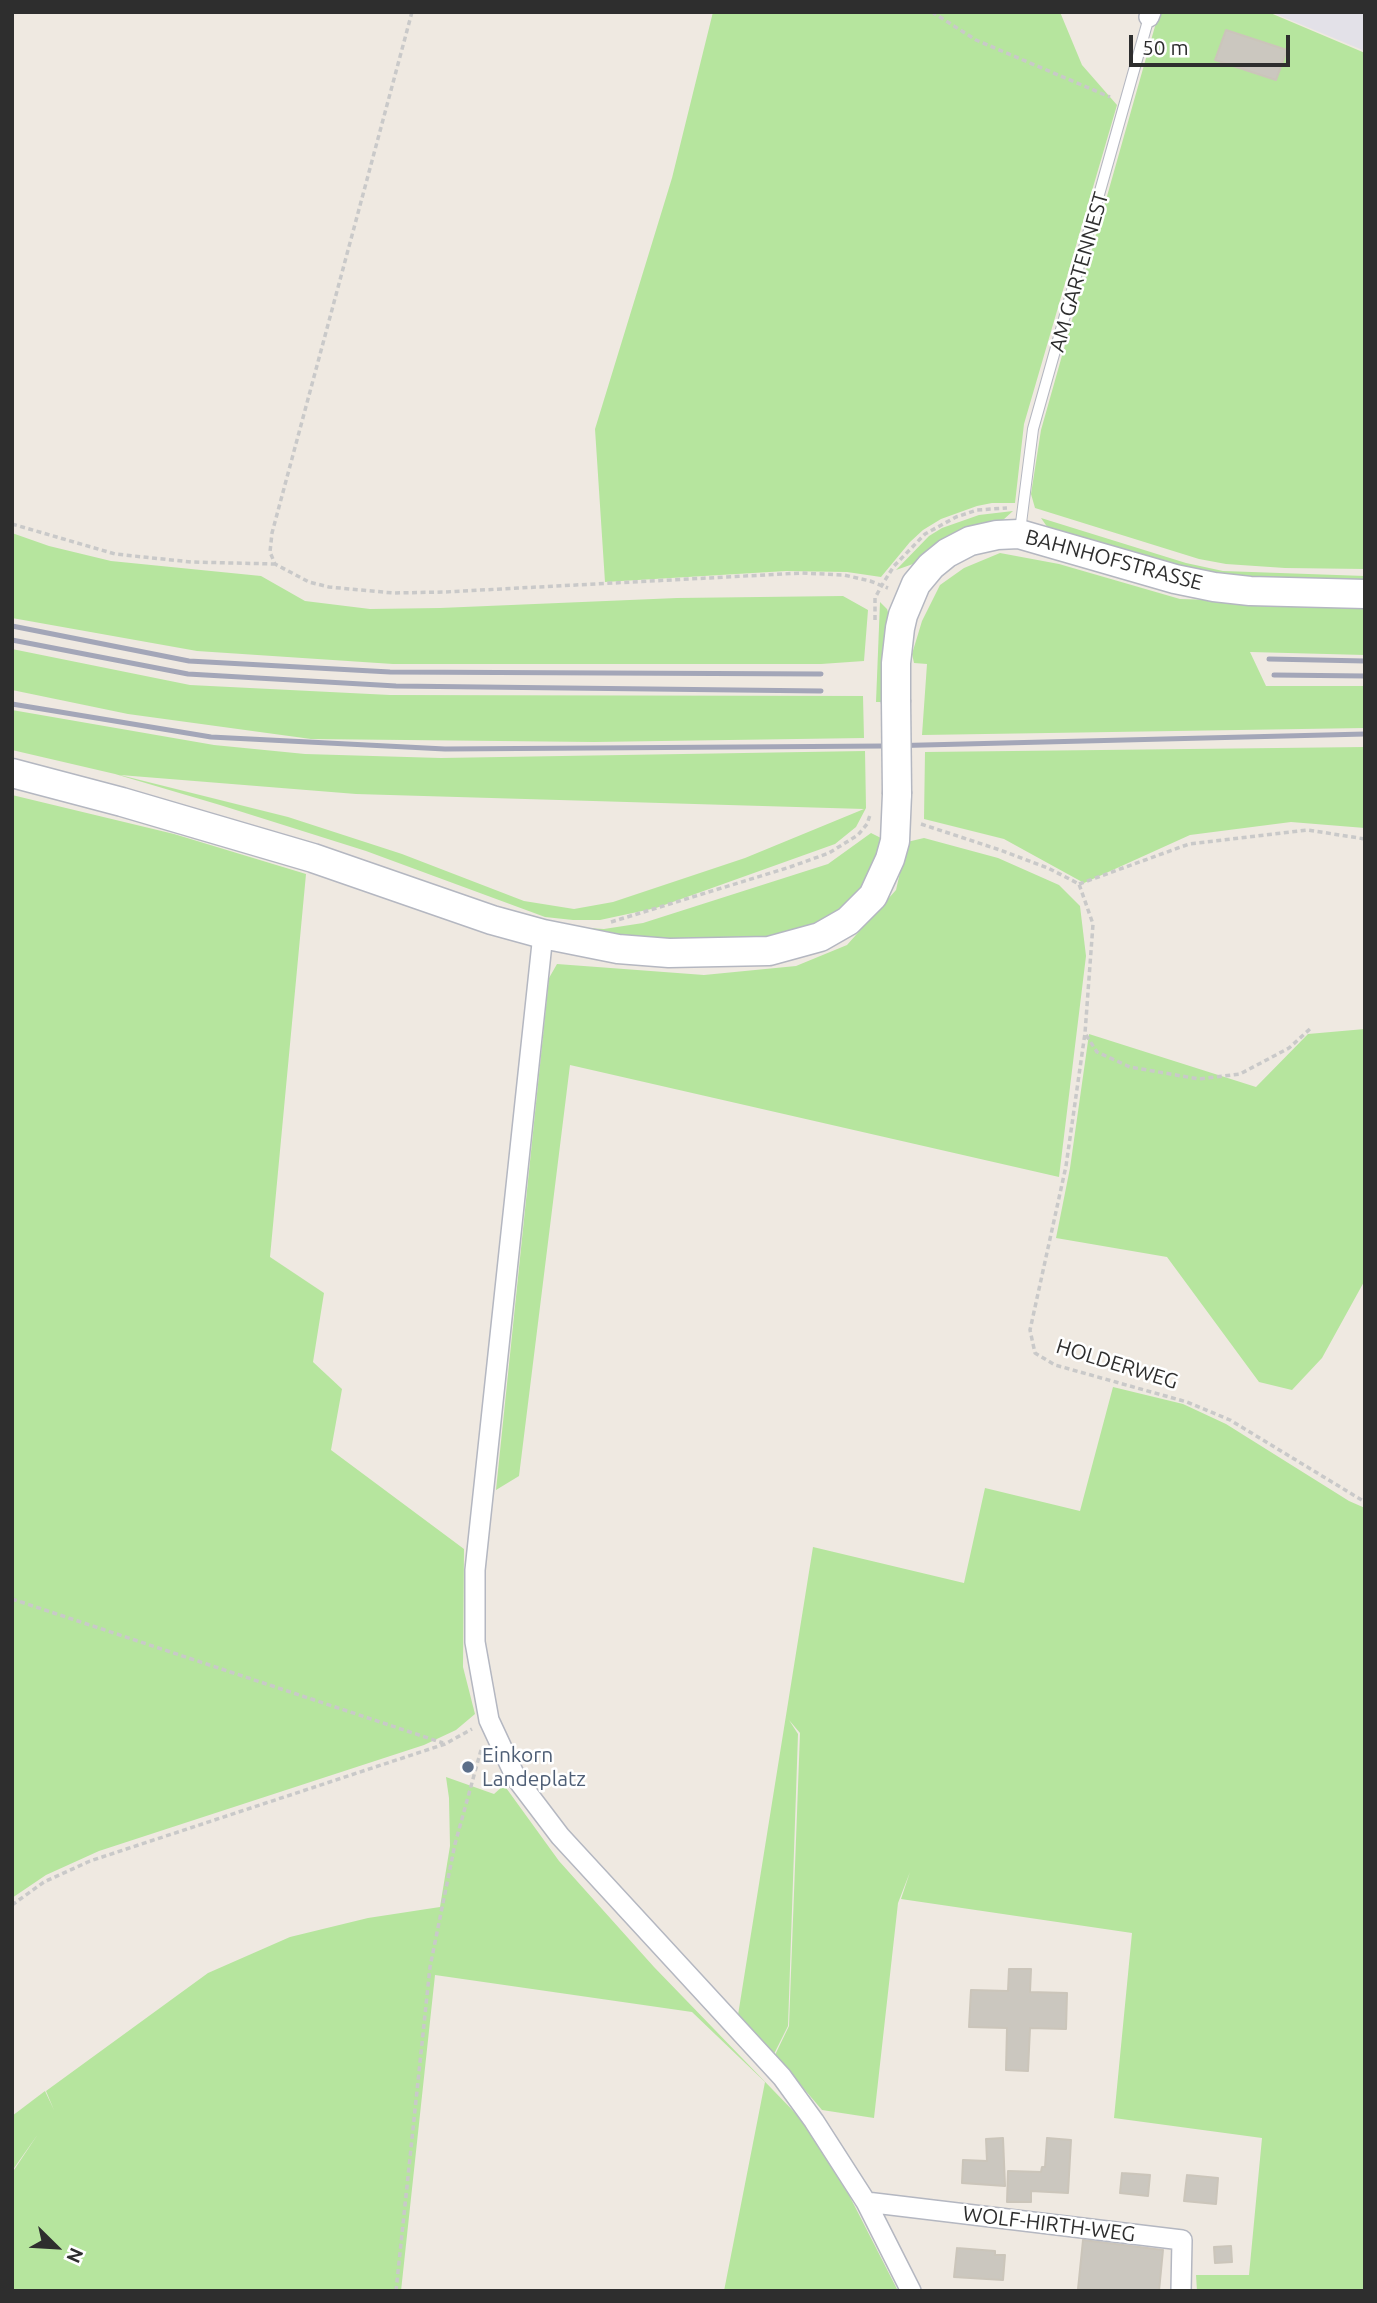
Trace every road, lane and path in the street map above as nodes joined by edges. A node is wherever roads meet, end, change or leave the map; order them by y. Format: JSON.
{"nodes":[{"id":1,"x":412,"y":12,"type":"edge"},
{"id":2,"x":932,"y":12,"type":"edge"},
{"id":3,"x":1150,"y":15,"type":"edge"},
{"id":4,"x":1126,"y":104,"type":"junction"},
{"id":5,"x":12,"y":524,"type":"edge"},
{"id":6,"x":1019,"y":534,"type":"junction"},
{"id":7,"x":275,"y":564,"type":"junction"},
{"id":8,"x":891,"y":571,"type":"dead end"},
{"id":9,"x":882,"y":585,"type":"junction"},
{"id":10,"x":1365,"y":594,"type":"edge"},
{"id":11,"x":909,"y":597,"type":"junction"},
{"id":12,"x":875,"y":598,"type":"dead end"},
{"id":13,"x":12,"y":774,"type":"edge"},
{"id":14,"x":884,"y":817,"type":"junction"},
{"id":15,"x":1365,"y":839,"type":"edge"},
{"id":16,"x":1079,"y":884,"type":"junction"},
{"id":17,"x":600,"y":921,"type":"dead end"},
{"id":18,"x":543,"y":934,"type":"junction"},
{"id":19,"x":1311,"y":1028,"type":"dead end"},
{"id":20,"x":1085,"y":1033,"type":"junction"},
{"id":21,"x":1365,"y":1502,"type":"edge"},
{"id":22,"x":12,"y":1599,"type":"edge"},
{"id":23,"x":489,"y":1720,"type":"junction"},
{"id":24,"x":445,"y":1744,"type":"junction"},
{"id":25,"x":12,"y":1905,"type":"edge"},
{"id":26,"x":866,"y":2202,"type":"junction"},
{"id":27,"x":396,"y":2291,"type":"edge"},
{"id":28,"x":911,"y":2291,"type":"edge"},
{"id":29,"x":1181,"y":2291,"type":"edge"}],
"edges":[{"from":1,"to":7,"type":"path"},
{"from":2,"to":4,"type":"path"},
{"from":3,"to":4,"type":"lane","name":"AM GARTENNEST"},
{"from":4,"to":6,"type":"lane","name":"AM GARTENNEST"},
{"from":5,"to":7,"type":"path"},
{"from":6,"to":10,"type":"main road","name":"BAHNHOFSTRASSE"},
{"from":6,"to":11,"type":"main road","name":"BAHNHOFSTRASSE"},
{"from":7,"to":9,"type":"path"},
{"from":8,"to":9,"type":"path"},
{"from":9,"to":11,"type":"path"},
{"from":9,"to":12,"type":"path"},
{"from":11,"to":14,"type":"main road","name":"BAHNHOFSTRASSE","bridge":true},
{"from":13,"to":18,"type":"main road","name":"BAHNHOFSTRASSE"},
{"from":14,"to":16,"type":"path"},
{"from":14,"to":17,"type":"path"},
{"from":14,"to":18,"type":"main road","name":"BAHNHOFSTRASSE"},
{"from":15,"to":16,"type":"path"},
{"from":16,"to":20,"type":"path"},
{"from":18,"to":23,"type":"street"},
{"from":19,"to":20,"type":"path"},
{"from":20,"to":21,"type":"path","name":"HOLDERWEG"},
{"from":22,"to":24,"type":"path"},
{"from":23,"to":24,"type":"path"},
{"from":23,"to":26,"type":"street"},
{"from":23,"to":27,"type":"path"},
{"from":24,"to":25,"type":"path"},
{"from":26,"to":28,"type":"street"},
{"from":26,"to":29,"type":"street","name":"WOLF-HIRTH-WEG"}]}
